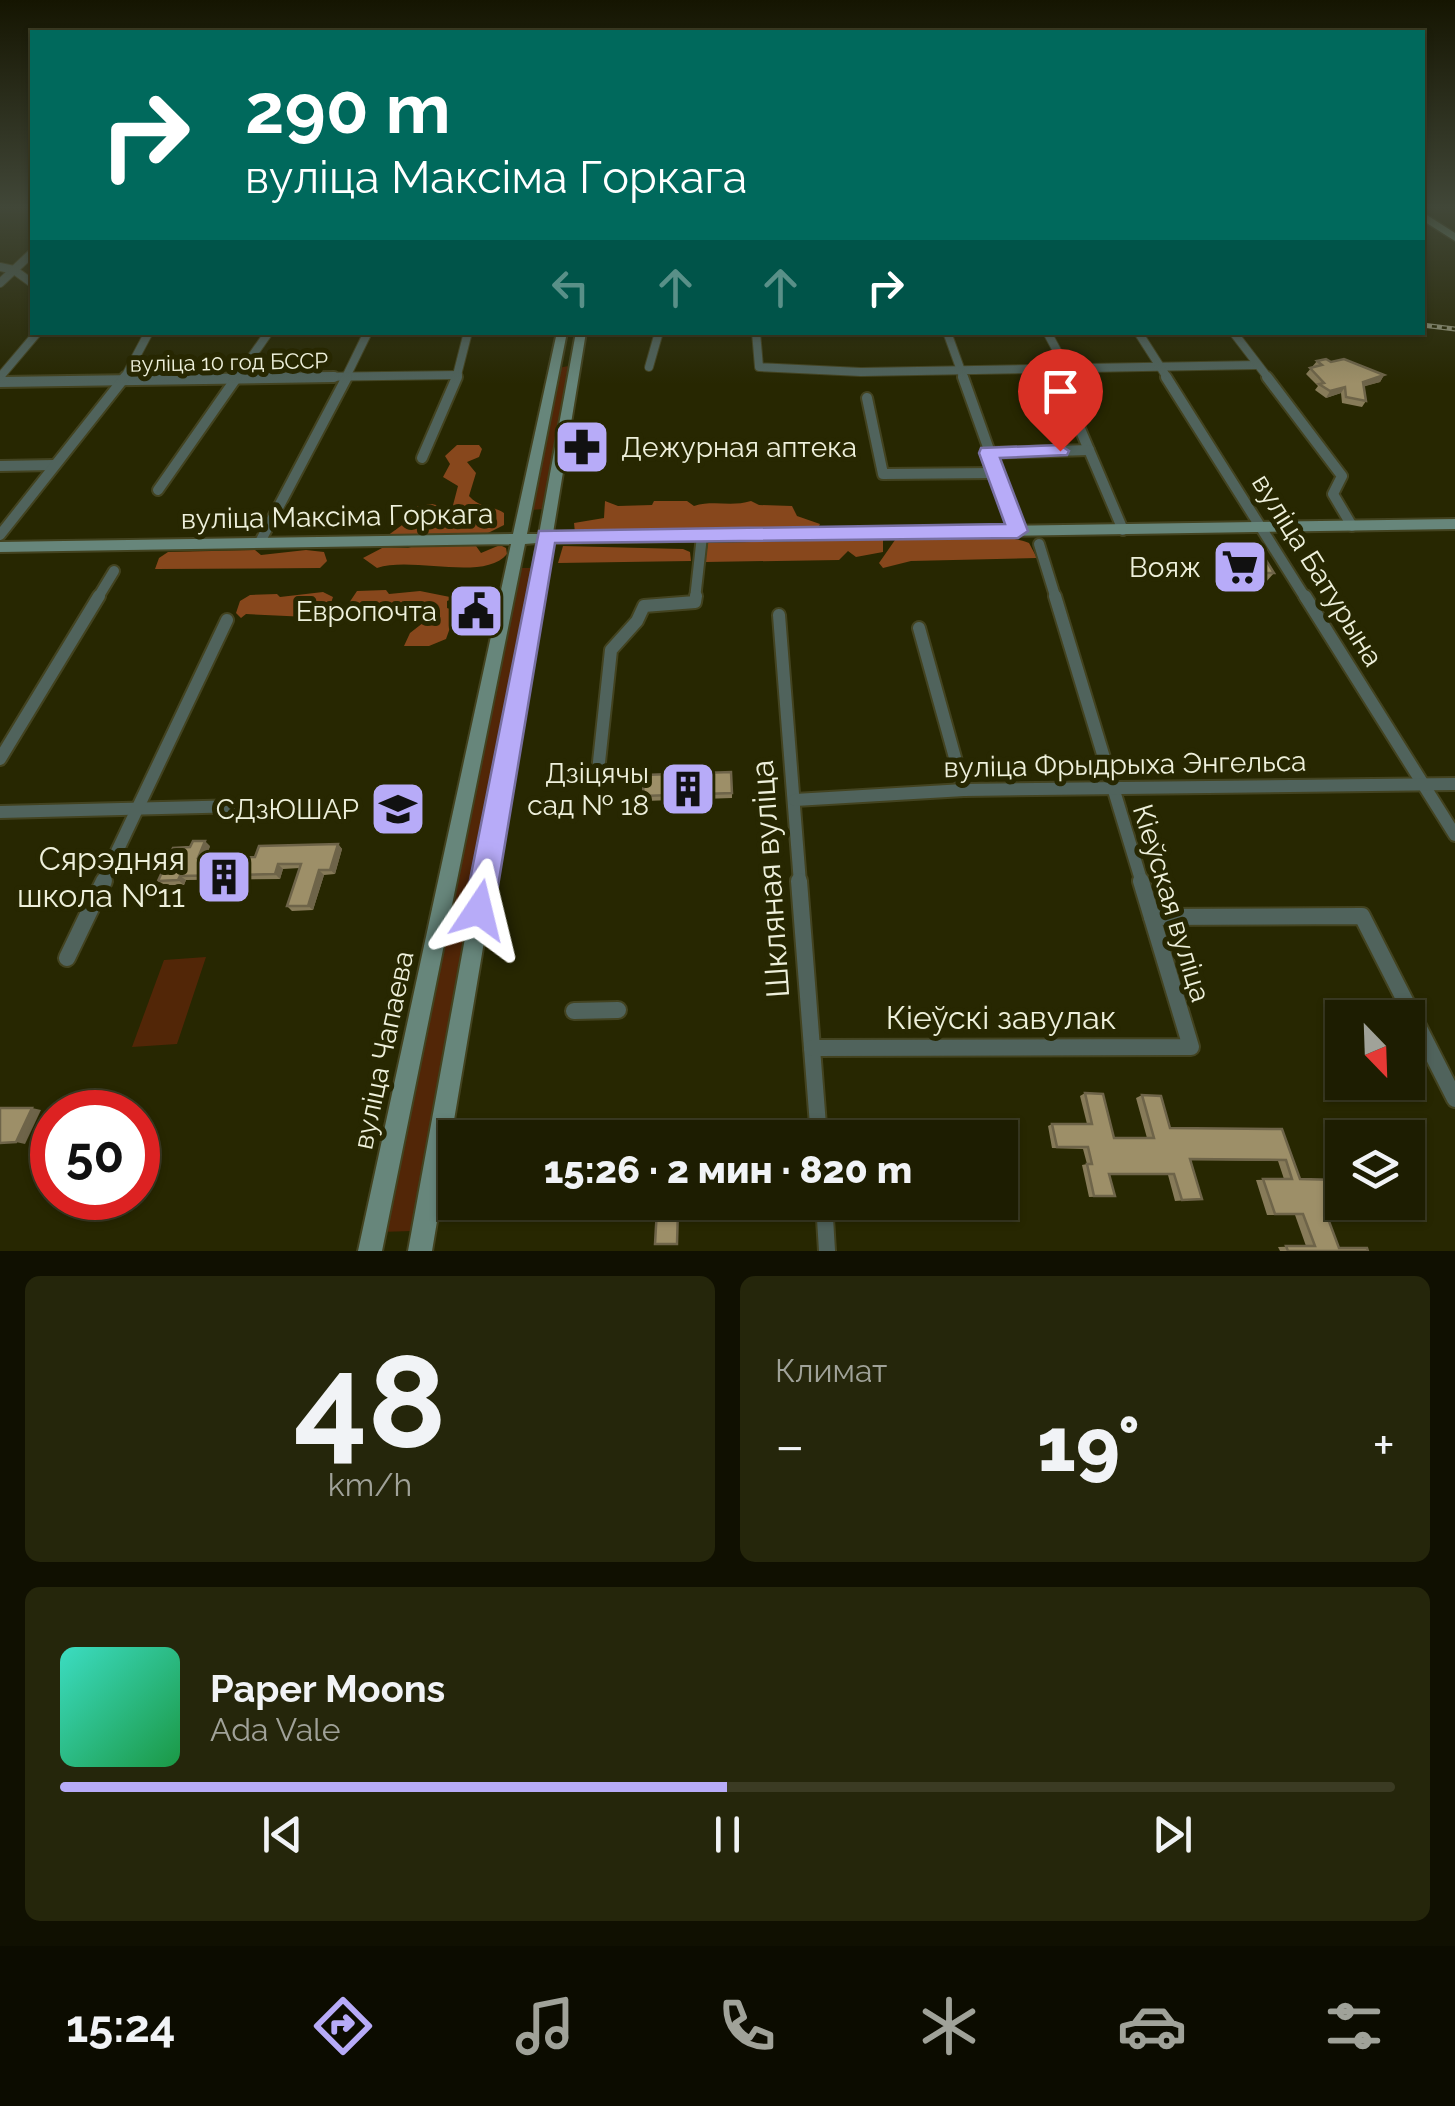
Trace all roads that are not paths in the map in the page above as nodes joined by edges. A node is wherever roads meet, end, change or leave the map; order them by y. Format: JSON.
{"nodes":[{"id":1,"x":2,"y":267,"type":"edge"},
{"id":2,"x":17,"y":267,"type":"edge"},
{"id":3,"x":14,"y":270,"type":"junction"},
{"id":4,"x":30,"y":282,"type":"edge"},
{"id":5,"x":0,"y":283,"type":"edge"},
{"id":6,"x":36,"y":335,"type":"edge"},
{"id":7,"x":147,"y":335,"type":"edge"},
{"id":8,"x":267,"y":335,"type":"edge"},
{"id":9,"x":367,"y":335,"type":"edge"},
{"id":10,"x":467,"y":335,"type":"edge"},
{"id":11,"x":561,"y":335,"type":"edge"},
{"id":12,"x":580,"y":335,"type":"edge"},
{"id":13,"x":658,"y":335,"type":"edge"},
{"id":14,"x":756,"y":335,"type":"edge"},
{"id":15,"x":948,"y":335,"type":"edge"},
{"id":16,"x":1049,"y":335,"type":"edge"},
{"id":17,"x":1140,"y":335,"type":"edge"},
{"id":18,"x":1235,"y":335,"type":"edge"},
{"id":19,"x":556,"y":362,"type":"junction"},
{"id":20,"x":576,"y":362,"type":"junction"},
{"id":21,"x":1258,"y":365,"type":"junction"},
{"id":22,"x":1160,"y":366,"type":"junction"},
{"id":23,"x":649,"y":367,"type":"dead end"},
{"id":24,"x":1059,"y":368,"type":"junction"},
{"id":25,"x":960,"y":369,"type":"junction"},
{"id":26,"x":458,"y":375,"type":"junction"},
{"id":27,"x":235,"y":378,"type":"junction"},
{"id":28,"x":347,"y":378,"type":"junction"},
{"id":29,"x":0,"y":379,"type":"edge"},
{"id":30,"x":123,"y":381,"type":"junction"},
{"id":31,"x":867,"y":398,"type":"dead end"},
{"id":32,"x":1090,"y":450,"type":"junction"},
{"id":33,"x":988,"y":453,"type":"junction"},
{"id":34,"x":422,"y":458,"type":"dead end"},
{"id":35,"x":54,"y":465,"type":"junction"},
{"id":36,"x":0,"y":466,"type":"edge"},
{"id":37,"x":995,"y":473,"type":"junction"},
{"id":38,"x":158,"y":490,"type":"dead end"},
{"id":39,"x":1455,"y":524,"type":"edge"},
{"id":40,"x":1352,"y":526,"type":"junction"},
{"id":41,"x":1262,"y":528,"type":"junction"},
{"id":42,"x":1123,"y":530,"type":"junction"},
{"id":43,"x":1018,"y":531,"type":"junction"},
{"id":44,"x":0,"y":535,"type":"edge"},
{"id":45,"x":518,"y":536,"type":"junction"},
{"id":46,"x":546,"y":536,"type":"junction"},
{"id":47,"x":702,"y":536,"type":"junction"},
{"id":48,"x":260,"y":542,"type":"junction"},
{"id":49,"x":1039,"y":544,"type":"dead end"},
{"id":50,"x":0,"y":548,"type":"edge"},
{"id":51,"x":114,"y":571,"type":"dead end"},
{"id":52,"x":779,"y":615,"type":"dead end"},
{"id":53,"x":226,"y":620,"type":"dead end"},
{"id":54,"x":919,"y":628,"type":"dead end"},
{"id":55,"x":0,"y":758,"type":"edge"},
{"id":56,"x":599,"y":762,"type":"dead end"},
{"id":57,"x":1455,"y":784,"type":"edge"},
{"id":58,"x":1424,"y":785,"type":"junction"},
{"id":59,"x":964,"y":790,"type":"junction"},
{"id":60,"x":1111,"y":790,"type":"junction"},
{"id":61,"x":796,"y":800,"type":"junction"},
{"id":62,"x":243,"y":806,"type":"dead end"},
{"id":63,"x":137,"y":810,"type":"junction"},
{"id":64,"x":0,"y":812,"type":"edge"},
{"id":65,"x":1455,"y":835,"type":"edge"},
{"id":66,"x":1152,"y":917,"type":"junction"},
{"id":67,"x":67,"y":958,"type":"dead end"},
{"id":68,"x":618,"y":1010,"type":"dead end"},
{"id":69,"x":574,"y":1011,"type":"dead end"},
{"id":70,"x":1190,"y":1047,"type":"joint"},
{"id":71,"x":812,"y":1048,"type":"junction"},
{"id":72,"x":1455,"y":1099,"type":"edge"},
{"id":73,"x":818,"y":1120,"type":"edge"},
{"id":74,"x":825,"y":1220,"type":"edge"},
{"id":75,"x":370,"y":1251,"type":"edge"},
{"id":76,"x":420,"y":1251,"type":"edge"},
{"id":77,"x":827,"y":1251,"type":"edge"}],
"edges":[{"from":1,"to":3,"type":"street"},
{"from":2,"to":3,"type":"street"},
{"from":3,"to":4,"type":"street"},
{"from":3,"to":5,"type":"street"},
{"from":6,"to":29,"type":"street"},
{"from":7,"to":30,"type":"street"},
{"from":8,"to":27,"type":"street"},
{"from":9,"to":28,"type":"street"},
{"from":10,"to":26,"type":"street"},
{"from":11,"to":19,"type":"main road","name":"вуліца Чапаева"},
{"from":12,"to":20,"type":"main road"},
{"from":13,"to":23,"type":"street"},
{"from":14,"to":25,"type":"street"},
{"from":15,"to":25,"type":"street"},
{"from":16,"to":24,"type":"street"},
{"from":17,"to":22,"type":"street","name":"вуліца Батурына"},
{"from":18,"to":21,"type":"street"},
{"from":19,"to":20,"type":"main road"},
{"from":19,"to":45,"type":"main road","name":"вуліца Чапаева"},
{"from":20,"to":46,"type":"main road"},
{"from":21,"to":22,"type":"street"},
{"from":21,"to":40,"type":"street"},
{"from":22,"to":24,"type":"street"},
{"from":22,"to":41,"type":"street","name":"вуліца Батурына"},
{"from":24,"to":25,"type":"street"},
{"from":24,"to":32,"type":"street"},
{"from":25,"to":33,"type":"street"},
{"from":26,"to":28,"type":"street","name":"вуліца 10 год БССР"},
{"from":26,"to":34,"type":"street"},
{"from":27,"to":28,"type":"street","name":"вуліца 10 год БССР"},
{"from":27,"to":30,"type":"street","name":"вуліца 10 год БССР"},
{"from":27,"to":38,"type":"street"},
{"from":28,"to":48,"type":"street"},
{"from":29,"to":30,"type":"street","name":"вуліца 10 год БССР"},
{"from":30,"to":35,"type":"street"},
{"from":31,"to":37,"type":"street"},
{"from":32,"to":33,"type":"street"},
{"from":32,"to":42,"type":"street"},
{"from":33,"to":37,"type":"street"},
{"from":35,"to":36,"type":"street"},
{"from":35,"to":44,"type":"street"},
{"from":37,"to":43,"type":"street"},
{"from":39,"to":40,"type":"main road","name":"вуліца Максіма Горкага"},
{"from":40,"to":41,"type":"main road","name":"вуліца Максіма Горкага"},
{"from":41,"to":42,"type":"main road","name":"вуліца Максіма Горкага"},
{"from":41,"to":58,"type":"street","name":"вуліца Батурына"},
{"from":42,"to":43,"type":"main road","name":"вуліца Максіма Горкага"},
{"from":43,"to":47,"type":"main road","name":"вуліца Максіма Горкага"},
{"from":45,"to":46,"type":"main road","name":"вуліца Максіма Горкага"},
{"from":45,"to":48,"type":"main road","name":"вуліца Максіма Горкага"},
{"from":45,"to":75,"type":"main road","name":"вуліца Чапаева"},
{"from":46,"to":47,"type":"main road","name":"вуліца Максіма Горкага"},
{"from":46,"to":76,"type":"main road"},
{"from":47,"to":56,"type":"street"},
{"from":48,"to":50,"type":"main road","name":"вуліца Максіма Горкага"},
{"from":49,"to":60,"type":"street","name":"Кіеўская вуліца"},
{"from":51,"to":55,"type":"street"},
{"from":52,"to":61,"type":"street","name":"Шкляная вуліца"},
{"from":53,"to":63,"type":"street"},
{"from":54,"to":59,"type":"street"},
{"from":57,"to":58,"type":"street","name":"вуліца Фрыдрыха Энгельса"},
{"from":58,"to":60,"type":"street","name":"вуліца Фрыдрыха Энгельса"},
{"from":58,"to":65,"type":"street","name":"вуліца Батурына"},
{"from":59,"to":60,"type":"street","name":"вуліца Фрыдрыха Энгельса"},
{"from":59,"to":61,"type":"street","name":"вуліца Фрыдрыха Энгельса"},
{"from":60,"to":66,"type":"street","name":"Кіеўская вуліца"},
{"from":61,"to":71,"type":"street","name":"Шкляная вуліца"},
{"from":62,"to":63,"type":"street"},
{"from":63,"to":64,"type":"street"},
{"from":63,"to":67,"type":"street"},
{"from":66,"to":70,"type":"street","name":"Кіеўская вуліца"},
{"from":66,"to":72,"type":"street"},
{"from":68,"to":69,"type":"street"},
{"from":70,"to":71,"type":"street","name":"Кіеўскі завулак"},
{"from":71,"to":73,"type":"street","name":"Шкляная вуліца"},
{"from":74,"to":77,"type":"street"}]}
